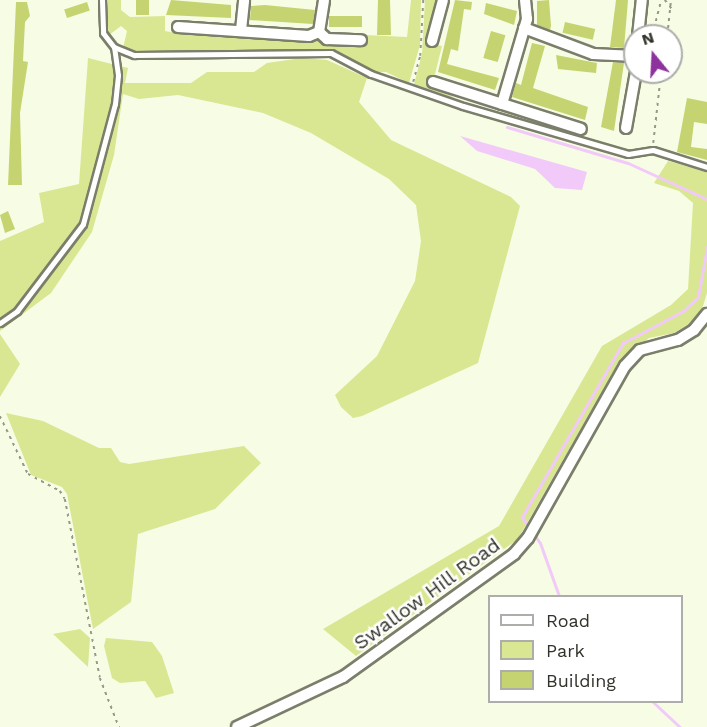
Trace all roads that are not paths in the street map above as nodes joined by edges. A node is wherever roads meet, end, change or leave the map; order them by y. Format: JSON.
{"nodes":[{"id":1,"x":102,"y":0,"type":"edge"},
{"id":2,"x":244,"y":0,"type":"edge"},
{"id":3,"x":324,"y":0,"type":"edge"},
{"id":4,"x":442,"y":0,"type":"edge"},
{"id":5,"x":525,"y":0,"type":"edge"},
{"id":6,"x":642,"y":0,"type":"edge"},
{"id":7,"x":639,"y":24,"type":"edge"},
{"id":8,"x":177,"y":27,"type":"dead end"},
{"id":9,"x":524,"y":28,"type":"junction"},
{"id":10,"x":241,"y":30,"type":"junction"},
{"id":11,"x":319,"y":32,"type":"junction"},
{"id":12,"x":361,"y":40,"type":"dead end"},
{"id":13,"x":432,"y":41,"type":"dead end"},
{"id":14,"x":114,"y":47,"type":"junction"},
{"id":15,"x":623,"y":56,"type":"edge"},
{"id":16,"x":433,"y":82,"type":"dead end"},
{"id":17,"x":634,"y":84,"type":"edge"},
{"id":18,"x":502,"y":104,"type":"junction"},
{"id":19,"x":626,"y":128,"type":"dead end"},
{"id":20,"x":580,"y":129,"type":"dead end"},
{"id":21,"x":707,"y":167,"type":"edge"},
{"id":22,"x":707,"y":314,"type":"edge"},
{"id":23,"x":0,"y":323,"type":"edge"},
{"id":24,"x":237,"y":727,"type":"edge"}],
"edges":[{"from":1,"to":14,"type":"lane"},
{"from":2,"to":10,"type":"street"},
{"from":3,"to":11,"type":"street"},
{"from":4,"to":13,"type":"street"},
{"from":5,"to":9,"type":"street"},
{"from":6,"to":7,"type":"street"},
{"from":8,"to":10,"type":"street"},
{"from":9,"to":15,"type":"street"},
{"from":9,"to":18,"type":"street"},
{"from":10,"to":11,"type":"street"},
{"from":11,"to":12,"type":"street"},
{"from":14,"to":21,"type":"lane"},
{"from":14,"to":23,"type":"lane"},
{"from":16,"to":18,"type":"street"},
{"from":17,"to":19,"type":"street"},
{"from":18,"to":20,"type":"street"},
{"from":22,"to":24,"type":"street","name":"Swallow Hill Road"}]}
